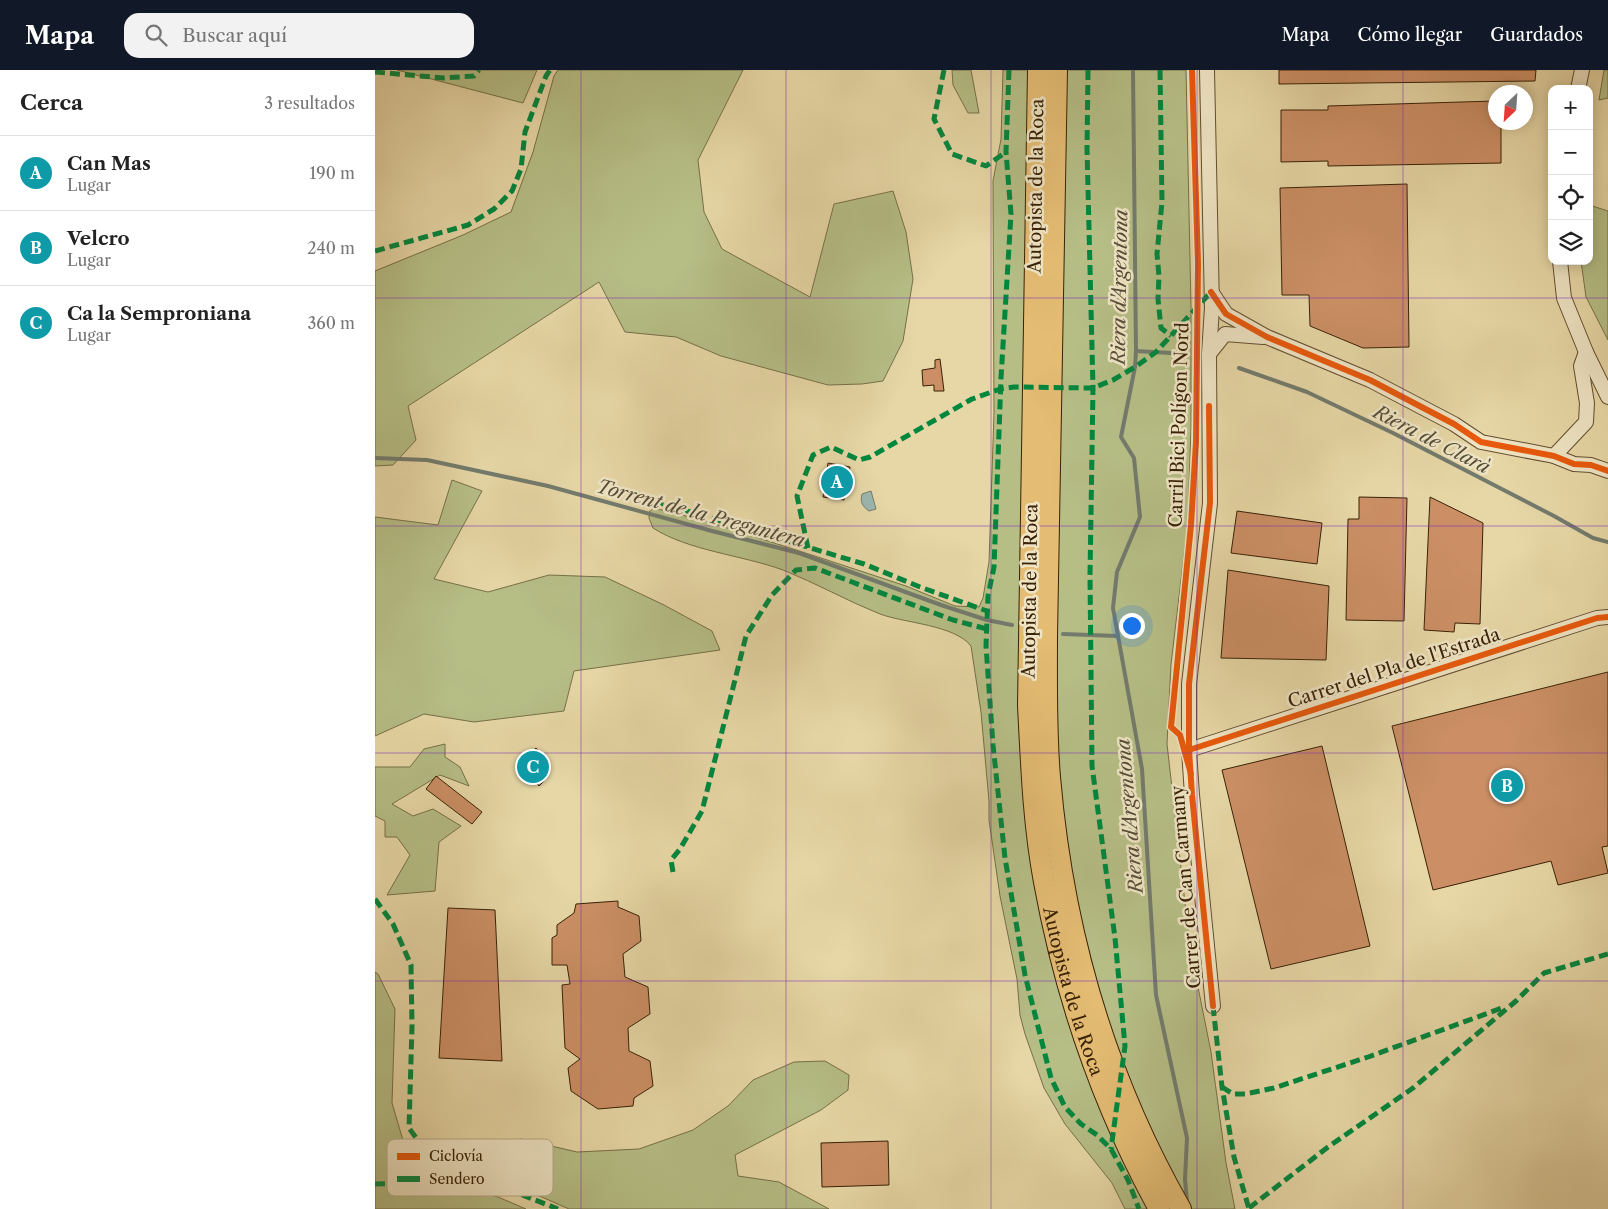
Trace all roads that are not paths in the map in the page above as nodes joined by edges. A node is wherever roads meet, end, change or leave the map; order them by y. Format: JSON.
{"nodes":[{"id":1,"x":1038,"y":70,"type":"edge"},
{"id":2,"x":1057,"y":70,"type":"edge"},
{"id":3,"x":1207,"y":70,"type":"edge"},
{"id":4,"x":1582,"y":70,"type":"edge"},
{"id":5,"x":1579,"y":85,"type":"edge"},
{"id":6,"x":1561,"y":265,"type":"edge"},
{"id":7,"x":1211,"y":292,"type":"junction"},
{"id":8,"x":1267,"y":337,"type":"junction"},
{"id":9,"x":1585,"y":352,"type":"junction"},
{"id":10,"x":1209,"y":354,"type":"junction"},
{"id":11,"x":1608,"y":397,"type":"edge"},
{"id":12,"x":1554,"y":456,"type":"junction"},
{"id":13,"x":1608,"y":461,"type":"edge"},
{"id":14,"x":1591,"y":465,"type":"junction"},
{"id":15,"x":1608,"y":471,"type":"edge"},
{"id":16,"x":1608,"y":617,"type":"edge"},
{"id":17,"x":1189,"y":750,"type":"junction"},
{"id":18,"x":1213,"y":1006,"type":"dead end"},
{"id":19,"x":1159,"y":1209,"type":"edge"},
{"id":20,"x":1181,"y":1209,"type":"edge"}],
"edges":[{"from":1,"to":19,"type":"highway","name":"Autopista de la Roca"},
{"from":2,"to":20,"type":"highway","name":"Autopista de la Roca"},
{"from":3,"to":7,"type":"street","name":"Carrer de Can Carmany"},
{"from":4,"to":5,"type":"street"},
{"from":6,"to":9,"type":"street"},
{"from":7,"to":8,"type":"street"},
{"from":7,"to":10,"type":"street","name":"Carrer de Can Carmany"},
{"from":8,"to":10,"type":"street"},
{"from":8,"to":12,"type":"street"},
{"from":9,"to":11,"type":"street"},
{"from":9,"to":12,"type":"street"},
{"from":10,"to":17,"type":"street","name":"Carrer de Can Carmany"},
{"from":12,"to":14,"type":"street"},
{"from":13,"to":14,"type":"street"},
{"from":14,"to":15,"type":"street"},
{"from":16,"to":17,"type":"street","name":"Carrer del Pla de l'Estrada"},
{"from":17,"to":18,"type":"street","name":"Carrer de Can Carmany"}]}
